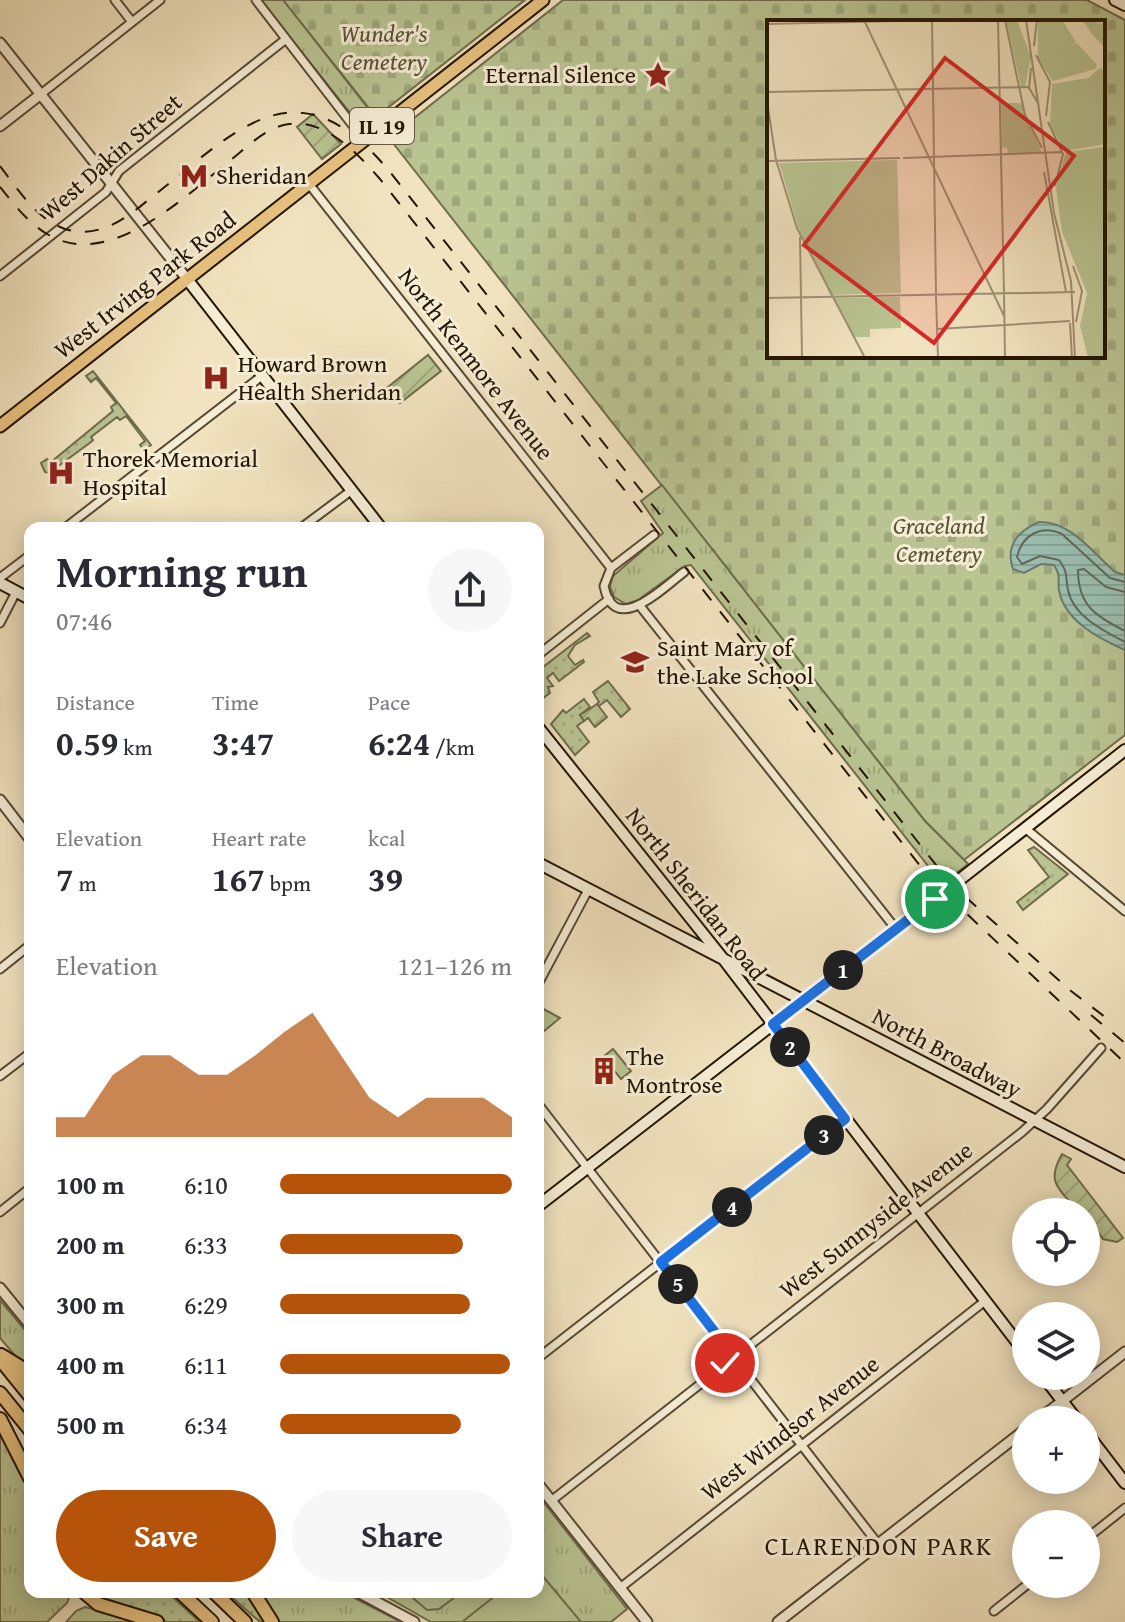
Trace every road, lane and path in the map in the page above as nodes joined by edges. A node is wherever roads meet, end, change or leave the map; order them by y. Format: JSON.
{"nodes":[{"id":1,"x":115,"y":0,"type":"edge"},
{"id":2,"x":160,"y":0,"type":"edge"},
{"id":3,"x":256,"y":0,"type":"edge"},
{"id":4,"x":543,"y":0,"type":"edge"},
{"id":5,"x":1115,"y":0,"type":"edge"},
{"id":6,"x":1125,"y":5,"type":"edge"},
{"id":7,"x":132,"y":22,"type":"junction"},
{"id":8,"x":286,"y":39,"type":"junction"},
{"id":9,"x":0,"y":43,"type":"edge"},
{"id":10,"x":41,"y":94,"type":"junction"},
{"id":11,"x":0,"y":126,"type":"edge"},
{"id":12,"x":364,"y":140,"type":"junction"},
{"id":13,"x":111,"y":183,"type":"junction"},
{"id":14,"x":309,"y":184,"type":"junction"},
{"id":15,"x":0,"y":276,"type":"edge"},
{"id":16,"x":187,"y":279,"type":"junction"},
{"id":17,"x":263,"y":375,"type":"junction"},
{"id":18,"x":1,"y":424,"type":"edge"},
{"id":19,"x":352,"y":490,"type":"junction"},
{"id":20,"x":73,"y":522,"type":"edge"},
{"id":21,"x":309,"y":522,"type":"edge"},
{"id":22,"x":376,"y":522,"type":"edge"},
{"id":23,"x":654,"y":535,"type":"dead end"},
{"id":24,"x":24,"y":560,"type":"edge"},
{"id":25,"x":611,"y":568,"type":"junction"},
{"id":26,"x":684,"y":572,"type":"dead end"},
{"id":27,"x":0,"y":581,"type":"edge"},
{"id":28,"x":16,"y":592,"type":"junction"},
{"id":29,"x":24,"y":596,"type":"edge"},
{"id":30,"x":609,"y":599,"type":"junction"},
{"id":31,"x":640,"y":606,"type":"junction"},
{"id":32,"x":0,"y":623,"type":"edge"},
{"id":33,"x":544,"y":650,"type":"edge"},
{"id":34,"x":544,"y":735,"type":"edge"},
{"id":35,"x":1125,"y":750,"type":"edge"},
{"id":36,"x":0,"y":800,"type":"edge"},
{"id":37,"x":1025,"y":828,"type":"junction"},
{"id":38,"x":24,"y":831,"type":"edge"},
{"id":39,"x":544,"y":866,"type":"edge"},
{"id":40,"x":958,"y":881,"type":"tunnel mouth"},
{"id":41,"x":588,"y":890,"type":"junction"},
{"id":42,"x":940,"y":895,"type":"tunnel mouth"},
{"id":43,"x":1125,"y":911,"type":"edge"},
{"id":44,"x":896,"y":929,"type":"junction"},
{"id":45,"x":24,"y":950,"type":"edge"},
{"id":46,"x":724,"y":960,"type":"junction"},
{"id":47,"x":0,"y":969,"type":"edge"},
{"id":48,"x":544,"y":973,"type":"edge"},
{"id":49,"x":803,"y":1000,"type":"junction"},
{"id":50,"x":773,"y":1024,"type":"junction"},
{"id":51,"x":1101,"y":1048,"type":"dead end"},
{"id":52,"x":24,"y":1058,"type":"edge"},
{"id":53,"x":0,"y":1076,"type":"edge"},
{"id":54,"x":544,"y":1112,"type":"edge"},
{"id":55,"x":845,"y":1119,"type":"junction"},
{"id":56,"x":1035,"y":1121,"type":"junction"},
{"id":57,"x":588,"y":1167,"type":"junction"},
{"id":58,"x":1125,"y":1167,"type":"edge"},
{"id":59,"x":24,"y":1193,"type":"edge"},
{"id":60,"x":544,"y":1201,"type":"edge"},
{"id":61,"x":0,"y":1212,"type":"edge"},
{"id":62,"x":918,"y":1213,"type":"junction"},
{"id":63,"x":661,"y":1262,"type":"junction"},
{"id":64,"x":0,"y":1288,"type":"edge"},
{"id":65,"x":985,"y":1301,"type":"junction"},
{"id":66,"x":24,"y":1318,"type":"edge"},
{"id":67,"x":1012,"y":1336,"type":"edge"},
{"id":68,"x":1125,"y":1352,"type":"edge"},
{"id":69,"x":544,"y":1353,"type":"edge"},
{"id":70,"x":733,"y":1356,"type":"junction"},
{"id":71,"x":0,"y":1357,"type":"edge"},
{"id":72,"x":24,"y":1371,"type":"edge"},
{"id":73,"x":24,"y":1388,"type":"edge"},
{"id":74,"x":1054,"y":1390,"type":"edge"},
{"id":75,"x":0,"y":1393,"type":"edge"},
{"id":76,"x":1062,"y":1401,"type":"junction"},
{"id":77,"x":1056,"y":1406,"type":"edge"},
{"id":78,"x":1066,"y":1406,"type":"edge"},
{"id":79,"x":0,"y":1419,"type":"edge"},
{"id":80,"x":24,"y":1423,"type":"edge"},
{"id":81,"x":1012,"y":1440,"type":"edge"},
{"id":82,"x":801,"y":1445,"type":"junction"},
{"id":83,"x":1100,"y":1450,"type":"edge"},
{"id":84,"x":24,"y":1466,"type":"edge"},
{"id":85,"x":1125,"y":1483,"type":"edge"},
{"id":86,"x":544,"y":1492,"type":"edge"},
{"id":87,"x":551,"y":1501,"type":"junction"},
{"id":88,"x":1125,"y":1508,"type":"edge"},
{"id":89,"x":1100,"y":1528,"type":"edge"},
{"id":90,"x":878,"y":1544,"type":"junction"},
{"id":91,"x":620,"y":1588,"type":"junction"},
{"id":92,"x":1012,"y":1597,"type":"edge"},
{"id":93,"x":92,"y":1598,"type":"edge"},
{"id":94,"x":186,"y":1598,"type":"edge"},
{"id":95,"x":220,"y":1598,"type":"edge"},
{"id":96,"x":257,"y":1598,"type":"edge"},
{"id":97,"x":369,"y":1598,"type":"edge"},
{"id":98,"x":994,"y":1611,"type":"dead end"},
{"id":99,"x":157,"y":1622,"type":"edge"},
{"id":100,"x":212,"y":1622,"type":"edge"},
{"id":101,"x":245,"y":1622,"type":"edge"},
{"id":102,"x":272,"y":1622,"type":"edge"},
{"id":103,"x":414,"y":1622,"type":"edge"},
{"id":104,"x":647,"y":1622,"type":"edge"},
{"id":105,"x":778,"y":1622,"type":"edge"}],
"edges":[{"from":1,"to":7,"type":"street"},
{"from":2,"to":7,"type":"street"},
{"from":3,"to":8,"type":"street"},
{"from":4,"to":12,"type":"main road","name":"West Irving Park Road","number":"IL 19"},
{"from":5,"to":6,"type":"main road"},
{"from":7,"to":10,"type":"street"},
{"from":8,"to":12,"type":"street"},
{"from":8,"to":13,"type":"street","name":"West Dakin Street"},
{"from":9,"to":10,"type":"street"},
{"from":10,"to":11,"type":"street"},
{"from":10,"to":13,"type":"street"},
{"from":12,"to":14,"type":"main road","name":"West Irving Park Road","number":"IL 19"},
{"from":13,"to":15,"type":"street","name":"West Dakin Street"},
{"from":13,"to":16,"type":"street"},
{"from":14,"to":16,"type":"main road","name":"West Irving Park Road","number":"IL 19"},
{"from":14,"to":25,"type":"street","name":"North Kenmore Avenue"},
{"from":16,"to":17,"type":"main road"},
{"from":16,"to":18,"type":"main road","name":"West Irving Park Road","number":"IL 19"},
{"from":17,"to":19,"type":"main road"},
{"from":17,"to":20,"type":"street"},
{"from":19,"to":21,"type":"street"},
{"from":19,"to":22,"type":"main road"},
{"from":23,"to":25,"type":"street"},
{"from":24,"to":27,"type":"street"},
{"from":25,"to":30,"type":"street"},
{"from":26,"to":31,"type":"street"},
{"from":27,"to":28,"type":"main road"},
{"from":28,"to":29,"type":"main road"},
{"from":28,"to":32,"type":"street"},
{"from":30,"to":31,"type":"street"},
{"from":30,"to":33,"type":"street"},
{"from":31,"to":44,"type":"street"},
{"from":34,"to":46,"type":"main road","name":"North Sheridan Road"},
{"from":35,"to":37,"type":"main road"},
{"from":36,"to":38,"type":"street"},
{"from":37,"to":40,"type":"main road"},
{"from":37,"to":43,"type":"street"},
{"from":39,"to":41,"type":"main road","name":"North Broadway"},
{"from":41,"to":46,"type":"main road","name":"North Broadway"},
{"from":41,"to":48,"type":"street"},
{"from":42,"to":44,"type":"main road"},
{"from":44,"to":49,"type":"main road"},
{"from":45,"to":47,"type":"street"},
{"from":46,"to":49,"type":"main road","name":"North Broadway"},
{"from":46,"to":50,"type":"main road","name":"North Sheridan Road"},
{"from":49,"to":50,"type":"main road"},
{"from":49,"to":56,"type":"main road","name":"North Broadway"},
{"from":50,"to":55,"type":"main road","name":"North Sheridan Road"},
{"from":50,"to":57,"type":"main road"},
{"from":51,"to":56,"type":"street","name":"West Sunnyside Avenue"},
{"from":52,"to":53,"type":"street"},
{"from":54,"to":57,"type":"street"},
{"from":55,"to":62,"type":"main road","name":"North Sheridan Road"},
{"from":55,"to":63,"type":"street"},
{"from":56,"to":58,"type":"main road","name":"North Broadway"},
{"from":56,"to":62,"type":"street","name":"West Sunnyside Avenue"},
{"from":57,"to":60,"type":"main road"},
{"from":57,"to":63,"type":"street"},
{"from":59,"to":61,"type":"street"},
{"from":62,"to":65,"type":"main road","name":"North Sheridan Road"},
{"from":62,"to":70,"type":"street","name":"West Sunnyside Avenue"},
{"from":63,"to":69,"type":"street"},
{"from":63,"to":70,"type":"street"},
{"from":64,"to":66,"type":"street"},
{"from":65,"to":67,"type":"main road","name":"North Sheridan Road"},
{"from":65,"to":82,"type":"street","name":"West Windsor Avenue"},
{"from":68,"to":76,"type":"street"},
{"from":70,"to":82,"type":"street"},
{"from":70,"to":87,"type":"street","name":"West Sunnyside Avenue"},
{"from":71,"to":72,"type":"highway"},
{"from":71,"to":73,"type":"highway"},
{"from":74,"to":76,"type":"main road"},
{"from":75,"to":80,"type":"highway"},
{"from":76,"to":77,"type":"street"},
{"from":76,"to":78,"type":"main road"},
{"from":79,"to":84,"type":"highway"},
{"from":81,"to":90,"type":"street"},
{"from":82,"to":90,"type":"street"},
{"from":82,"to":91,"type":"street","name":"West Windsor Avenue"},
{"from":83,"to":85,"type":"main road"},
{"from":86,"to":87,"type":"street"},
{"from":87,"to":91,"type":"street"},
{"from":88,"to":89,"type":"street"},
{"from":90,"to":105,"type":"street"},
{"from":91,"to":104,"type":"street"},
{"from":92,"to":98,"type":"street"},
{"from":93,"to":99,"type":"highway"},
{"from":94,"to":100,"type":"highway"},
{"from":95,"to":101,"type":"highway"},
{"from":96,"to":102,"type":"highway"},
{"from":97,"to":103,"type":"street"}]}
